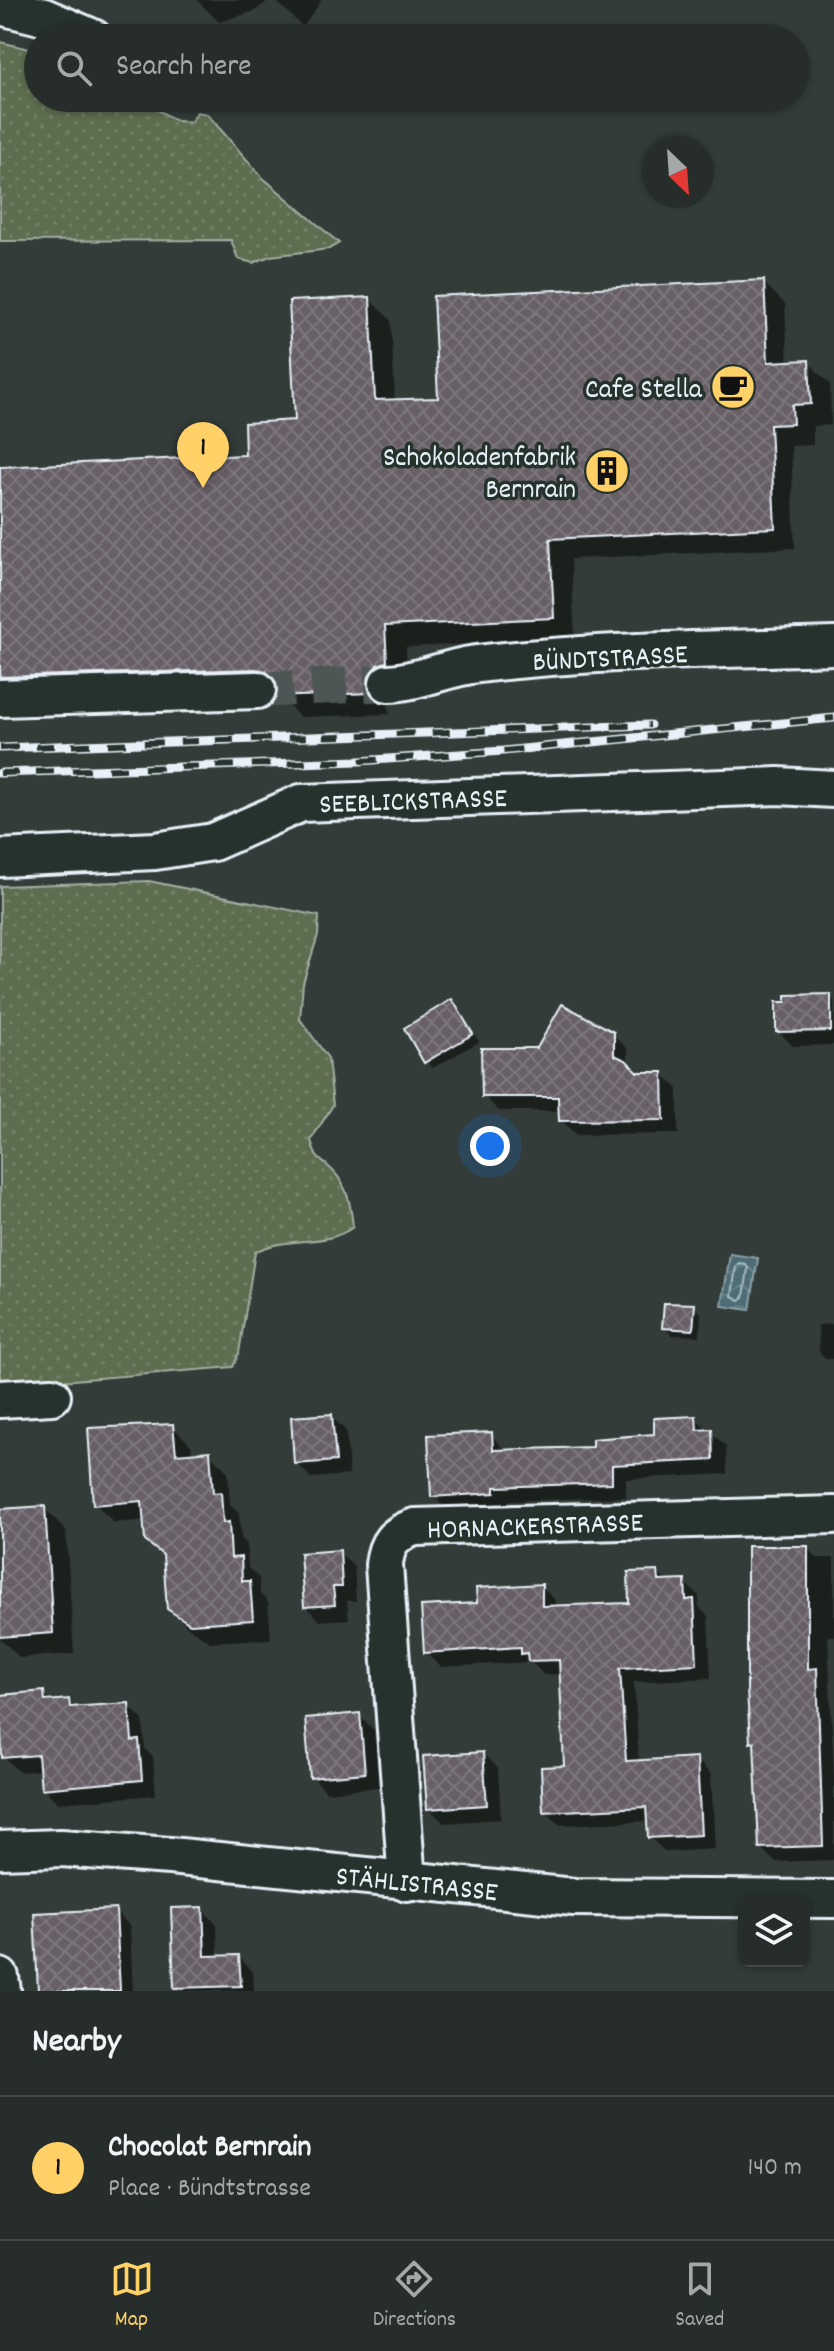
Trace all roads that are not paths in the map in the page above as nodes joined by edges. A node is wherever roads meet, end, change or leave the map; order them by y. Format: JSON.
{"nodes":[{"id":1,"x":0,"y":6,"type":"edge"},
{"id":2,"x":60,"y":24,"type":"edge"},
{"id":3,"x":834,"y":646,"type":"edge"},
{"id":4,"x":388,"y":683,"type":"tunnel mouth"},
{"id":5,"x":257,"y":690,"type":"tunnel mouth"},
{"id":6,"x":0,"y":698,"type":"edge"},
{"id":7,"x":834,"y":789,"type":"edge"},
{"id":8,"x":0,"y":858,"type":"edge"},
{"id":9,"x":52,"y":1396,"type":"dead end"},
{"id":10,"x":0,"y":1399,"type":"edge"},
{"id":11,"x":834,"y":1515,"type":"edge"},
{"id":12,"x":0,"y":1850,"type":"edge"},
{"id":13,"x":407,"y":1882,"type":"junction"},
{"id":14,"x":834,"y":1899,"type":"edge"},
{"id":15,"x":0,"y":1977,"type":"edge"},
{"id":16,"x":2,"y":1991,"type":"edge"}],
"edges":[{"from":1,"to":2,"type":"street"},
{"from":3,"to":4,"type":"street","name":"BÜNDTSTRASSE"},
{"from":5,"to":6,"type":"street"},
{"from":7,"to":8,"type":"street","name":"SEEBLICKSTRASSE"},
{"from":9,"to":10,"type":"street"},
{"from":11,"to":13,"type":"street","name":"HORNACKERSTRASSE"},
{"from":12,"to":13,"type":"street","name":"STÄHLISTRASSE"},
{"from":13,"to":14,"type":"street","name":"STÄHLISTRASSE"},
{"from":15,"to":16,"type":"street"}]}
